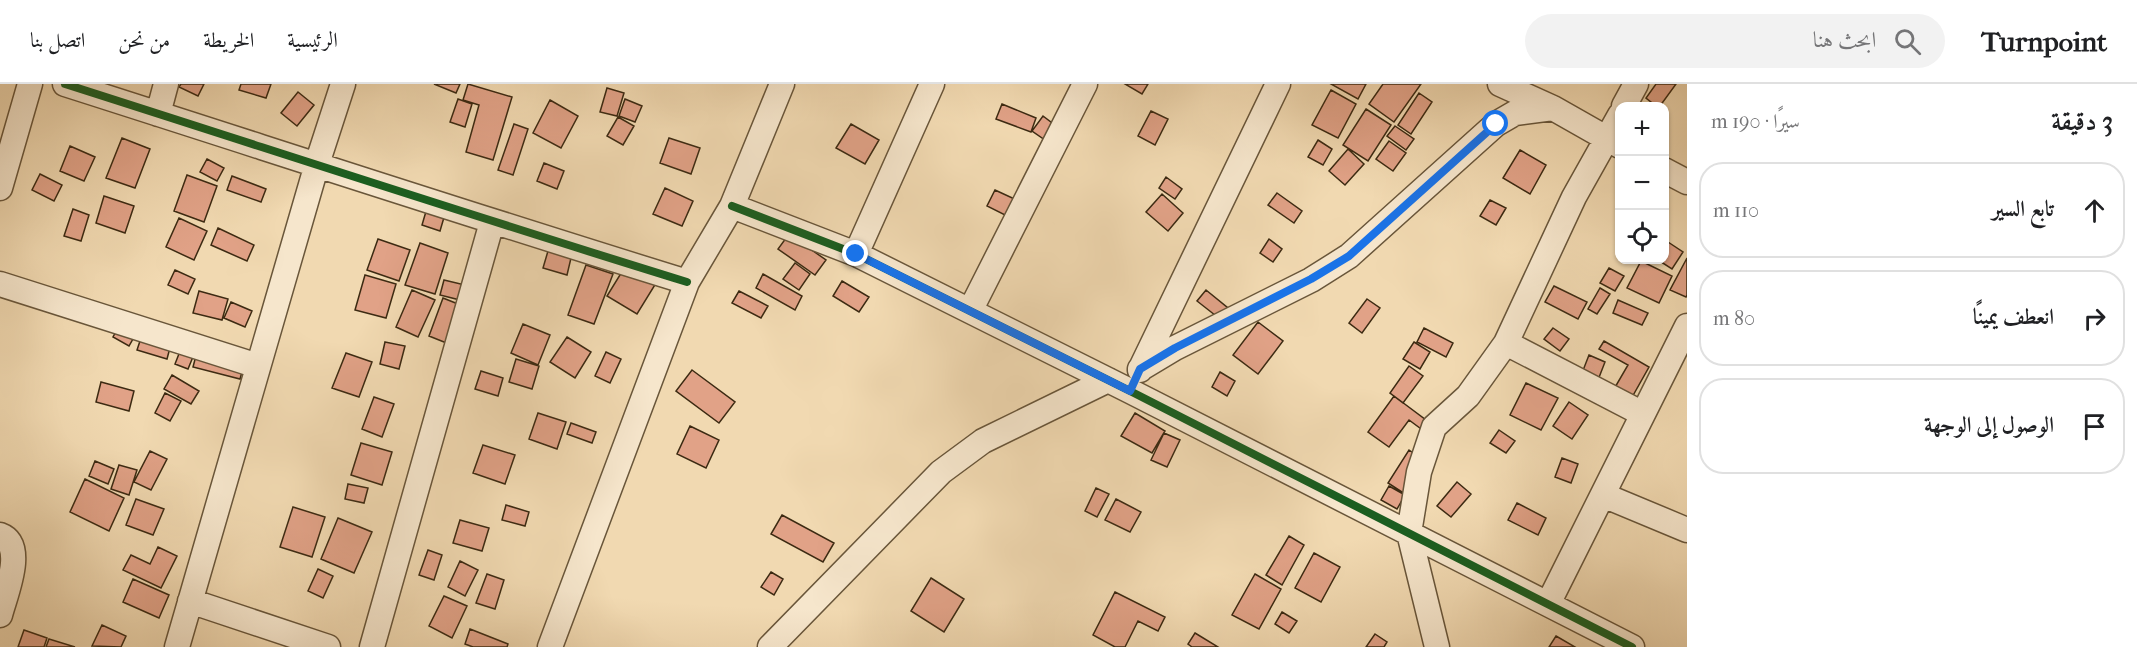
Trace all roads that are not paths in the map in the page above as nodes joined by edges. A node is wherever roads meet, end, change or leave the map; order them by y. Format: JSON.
{"nodes":[{"id":1,"x":30,"y":84,"type":"edge"},
{"id":2,"x":65,"y":84,"type":"edge"},
{"id":3,"x":166,"y":84,"type":"edge"},
{"id":4,"x":343,"y":84,"type":"edge"},
{"id":5,"x":932,"y":84,"type":"edge"},
{"id":6,"x":1278,"y":84,"type":"edge"},
{"id":7,"x":1500,"y":84,"type":"edge"},
{"id":8,"x":1636,"y":84,"type":"edge"},
{"id":9,"x":774,"y":86,"type":"edge"},
{"id":10,"x":1080,"y":86,"type":"edge"},
{"id":11,"x":1626,"y":102,"type":"edge"},
{"id":12,"x":1553,"y":108,"type":"junction"},
{"id":13,"x":158,"y":114,"type":"junction"},
{"id":14,"x":1613,"y":142,"type":"edge"},
{"id":15,"x":318,"y":164,"type":"junction"},
{"id":16,"x":1669,"y":172,"type":"edge"},
{"id":17,"x":1687,"y":182,"type":"edge"},
{"id":18,"x":0,"y":188,"type":"edge"},
{"id":19,"x":732,"y":206,"type":"junction"},
{"id":20,"x":492,"y":222,"type":"junction"},
{"id":21,"x":856,"y":254,"type":"junction"},
{"id":22,"x":687,"y":282,"type":"junction"},
{"id":23,"x":0,"y":284,"type":"edge"},
{"id":24,"x":969,"y":310,"type":"junction"},
{"id":25,"x":1685,"y":334,"type":"edge"},
{"id":26,"x":1506,"y":343,"type":"junction"},
{"id":27,"x":258,"y":366,"type":"junction"},
{"id":28,"x":1108,"y":380,"type":"junction"},
{"id":29,"x":1135,"y":380,"type":"junction"},
{"id":30,"x":1643,"y":414,"type":"junction"},
{"id":31,"x":1603,"y":495,"type":"junction"},
{"id":32,"x":1687,"y":530,"type":"edge"},
{"id":33,"x":1409,"y":533,"type":"junction"},
{"id":34,"x":0,"y":535,"type":"edge"},
{"id":35,"x":190,"y":601,"type":"junction"},
{"id":36,"x":1548,"y":604,"type":"junction"},
{"id":37,"x":0,"y":615,"type":"edge"},
{"id":38,"x":772,"y":646,"type":"edge"},
{"id":39,"x":177,"y":647,"type":"edge"},
{"id":40,"x":328,"y":647,"type":"edge"},
{"id":41,"x":372,"y":647,"type":"edge"},
{"id":42,"x":550,"y":647,"type":"edge"},
{"id":43,"x":1437,"y":647,"type":"edge"},
{"id":44,"x":1632,"y":647,"type":"edge"}],
"edges":[{"from":1,"to":18,"type":"street"},
{"from":2,"to":13,"type":"street"},
{"from":3,"to":13,"type":"street"},
{"from":4,"to":15,"type":"street"},
{"from":5,"to":21,"type":"street"},
{"from":6,"to":29,"type":"street"},
{"from":7,"to":12,"type":"street"},
{"from":8,"to":11,"type":"street"},
{"from":9,"to":19,"type":"street"},
{"from":10,"to":24,"type":"street"},
{"from":12,"to":14,"type":"street"},
{"from":12,"to":29,"type":"street"},
{"from":13,"to":15,"type":"street"},
{"from":14,"to":26,"type":"street"},
{"from":15,"to":20,"type":"street"},
{"from":15,"to":27,"type":"street"},
{"from":16,"to":17,"type":"street"},
{"from":19,"to":21,"type":"street"},
{"from":19,"to":22,"type":"street"},
{"from":20,"to":22,"type":"street"},
{"from":20,"to":41,"type":"street"},
{"from":21,"to":24,"type":"street"},
{"from":22,"to":42,"type":"street"},
{"from":23,"to":27,"type":"street"},
{"from":24,"to":28,"type":"street"},
{"from":25,"to":30,"type":"street"},
{"from":26,"to":30,"type":"street"},
{"from":26,"to":33,"type":"street"},
{"from":27,"to":35,"type":"street"},
{"from":28,"to":29,"type":"street"},
{"from":28,"to":38,"type":"street"},
{"from":29,"to":33,"type":"street"},
{"from":30,"to":31,"type":"street"},
{"from":31,"to":32,"type":"street"},
{"from":31,"to":36,"type":"street"},
{"from":33,"to":36,"type":"street"},
{"from":33,"to":43,"type":"street"},
{"from":34,"to":37,"type":"street"},
{"from":35,"to":39,"type":"street"},
{"from":35,"to":40,"type":"street"},
{"from":36,"to":44,"type":"street"}]}
